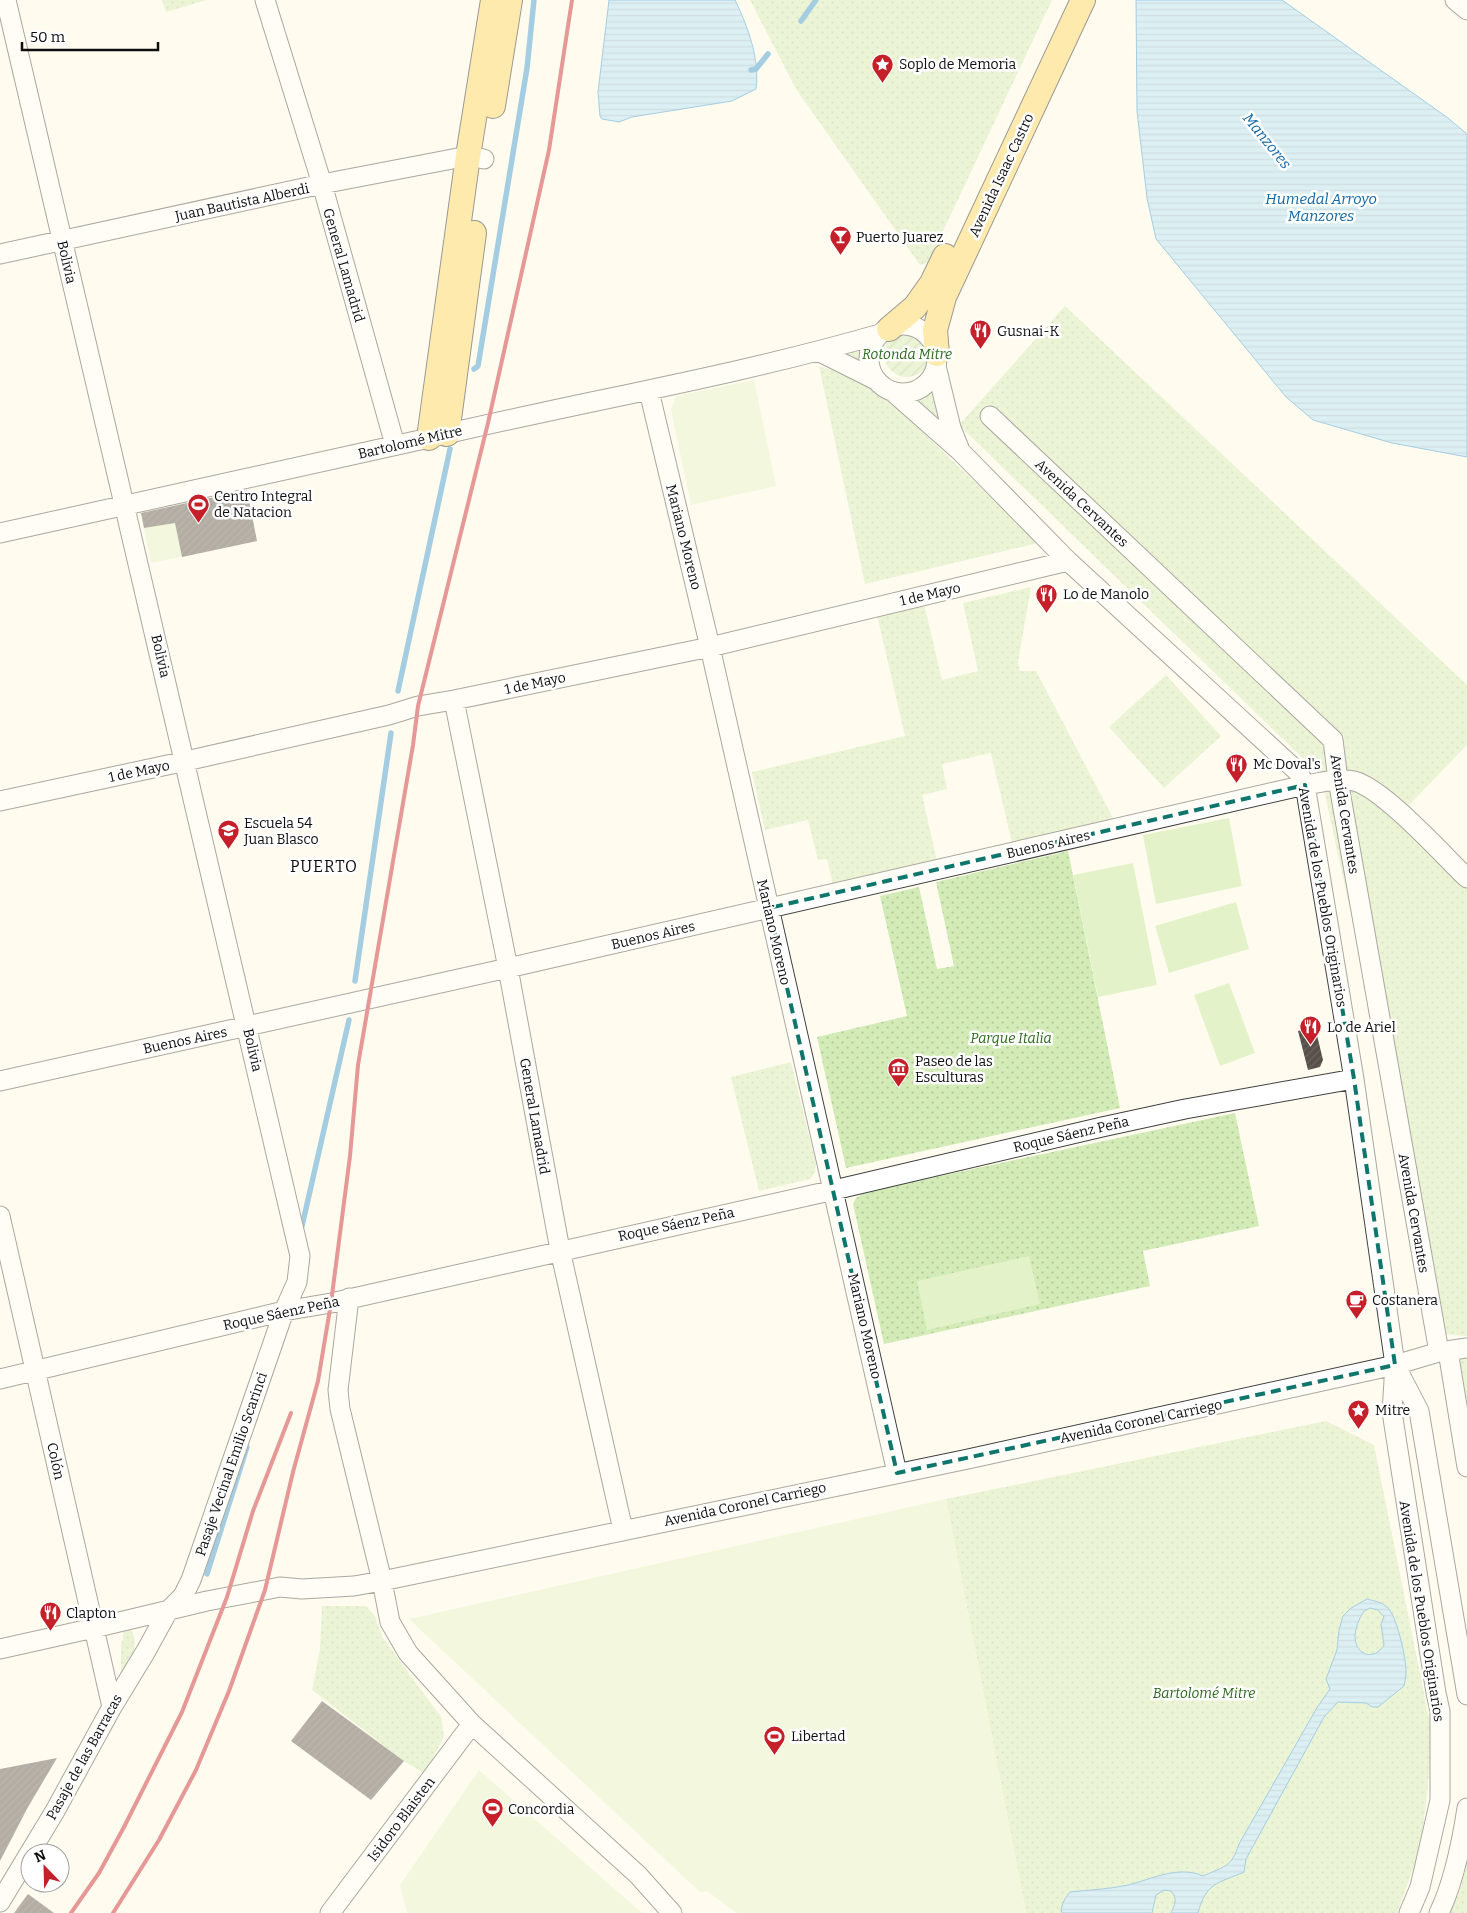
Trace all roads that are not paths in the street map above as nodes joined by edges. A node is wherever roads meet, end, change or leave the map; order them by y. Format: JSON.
{"nodes":[{"id":1,"x":6,"y":0,"type":"edge"},
{"id":2,"x":265,"y":0,"type":"edge"},
{"id":3,"x":493,"y":0,"type":"edge"},
{"id":4,"x":510,"y":0,"type":"edge"},
{"id":5,"x":1066,"y":0,"type":"edge"},
{"id":6,"x":1083,"y":0,"type":"edge"},
{"id":7,"x":1455,"y":0,"type":"edge"},
{"id":8,"x":1467,"y":10,"type":"edge"},
{"id":9,"x":1060,"y":31,"type":"junction"},
{"id":10,"x":476,"y":157,"type":"junction"},
{"id":11,"x":322,"y":184,"type":"junction"},
{"id":12,"x":62,"y":241,"type":"junction"},
{"id":13,"x":0,"y":254,"type":"edge"},
{"id":14,"x":885,"y":332,"type":"junction"},
{"id":15,"x":820,"y":352,"type":"junction"},
{"id":16,"x":936,"y":360,"type":"junction"},
{"id":17,"x":876,"y":380,"type":"junction"},
{"id":18,"x":649,"y":391,"type":"junction"},
{"id":19,"x":892,"y":391,"type":"junction"},
{"id":20,"x":990,"y":416,"type":"dead end"},
{"id":21,"x":438,"y":436,"type":"junction"},
{"id":22,"x":395,"y":445,"type":"junction"},
{"id":23,"x":961,"y":452,"type":"junction"},
{"id":24,"x":126,"y":507,"type":"junction"},
{"id":25,"x":0,"y":533,"type":"edge"},
{"id":26,"x":1068,"y":561,"type":"junction"},
{"id":27,"x":710,"y":646,"type":"junction"},
{"id":28,"x":454,"y":700,"type":"junction"},
{"id":29,"x":186,"y":761,"type":"junction"},
{"id":30,"x":1338,"y":780,"type":"junction"},
{"id":31,"x":1305,"y":785,"type":"junction"},
{"id":32,"x":0,"y":801,"type":"edge"},
{"id":33,"x":1467,"y":878,"type":"edge"},
{"id":34,"x":769,"y":908,"type":"junction"},
{"id":35,"x":508,"y":968,"type":"junction"},
{"id":36,"x":247,"y":1026,"type":"junction"},
{"id":37,"x":1354,"y":1079,"type":"junction"},
{"id":38,"x":0,"y":1080,"type":"edge"},
{"id":39,"x":834,"y":1190,"type":"junction"},
{"id":40,"x":0,"y":1216,"type":"edge"},
{"id":41,"x":560,"y":1250,"type":"junction"},
{"id":42,"x":349,"y":1298,"type":"junction"},
{"id":43,"x":284,"y":1311,"type":"junction"},
{"id":44,"x":1467,"y":1348,"type":"edge"},
{"id":45,"x":1443,"y":1352,"type":"junction"},
{"id":46,"x":1395,"y":1365,"type":"junction"},
{"id":47,"x":35,"y":1372,"type":"junction"},
{"id":48,"x":0,"y":1379,"type":"edge"},
{"id":49,"x":1467,"y":1467,"type":"edge"},
{"id":50,"x":897,"y":1473,"type":"junction"},
{"id":51,"x":623,"y":1530,"type":"junction"},
{"id":52,"x":382,"y":1581,"type":"junction"},
{"id":53,"x":168,"y":1611,"type":"junction"},
{"id":54,"x":94,"y":1628,"type":"junction"},
{"id":55,"x":0,"y":1649,"type":"edge"},
{"id":56,"x":1467,"y":1695,"type":"edge"},
{"id":57,"x":112,"y":1706,"type":"junction"},
{"id":58,"x":472,"y":1724,"type":"junction"},
{"id":59,"x":1467,"y":1808,"type":"edge"},
{"id":60,"x":0,"y":1902,"type":"edge"},
{"id":61,"x":330,"y":1913,"type":"edge"},
{"id":62,"x":672,"y":1913,"type":"edge"},
{"id":63,"x":1409,"y":1913,"type":"edge"},
{"id":64,"x":1439,"y":1913,"type":"edge"}],
"edges":[{"from":1,"to":12,"type":"street","name":"Bolivia"},
{"from":2,"to":11,"type":"street","name":"General Lamadrid"},
{"from":3,"to":10,"type":"main road"},
{"from":4,"to":10,"type":"main road"},
{"from":5,"to":9,"type":"main road","name":"Avenida Isaac Castro"},
{"from":6,"to":9,"type":"main road","name":"Avenida Isaac Castro"},
{"from":7,"to":8,"type":"street"},
{"from":9,"to":14,"type":"main road","name":"Avenida Isaac Castro"},
{"from":9,"to":16,"type":"main road","name":"Avenida Isaac Castro"},
{"from":10,"to":11,"type":"street","name":"Juan Bautista Alberdi"},
{"from":10,"to":21,"type":"main road"},
{"from":11,"to":12,"type":"street","name":"Juan Bautista Alberdi"},
{"from":11,"to":22,"type":"street","name":"General Lamadrid"},
{"from":12,"to":13,"type":"street","name":"Juan Bautista Alberdi"},
{"from":12,"to":24,"type":"street","name":"Bolivia"},
{"from":14,"to":15,"type":"street","name":"Bartolomé Mitre"},
{"from":14,"to":16,"type":"street"},
{"from":14,"to":17,"type":"street"},
{"from":15,"to":17,"type":"street"},
{"from":15,"to":18,"type":"street","name":"Bartolomé Mitre"},
{"from":16,"to":19,"type":"street"},
{"from":16,"to":23,"type":"street","name":"Avenida de los Pueblos Originarios"},
{"from":17,"to":19,"type":"street"},
{"from":18,"to":21,"type":"street","name":"Bartolomé Mitre"},
{"from":18,"to":27,"type":"street","name":"Mariano Moreno"},
{"from":19,"to":23,"type":"street","name":"Avenida de los Pueblos Originarios"},
{"from":20,"to":30,"type":"street","name":"Avenida Cervantes"},
{"from":21,"to":22,"type":"street","name":"Bartolomé Mitre"},
{"from":22,"to":24,"type":"street","name":"Bartolomé Mitre"},
{"from":23,"to":26,"type":"street","name":"Avenida de los Pueblos Originarios"},
{"from":24,"to":25,"type":"street","name":"Bartolomé Mitre"},
{"from":24,"to":29,"type":"street","name":"Bolivia"},
{"from":26,"to":27,"type":"street","name":"1 de Mayo"},
{"from":26,"to":31,"type":"street","name":"Avenida de los Pueblos Originarios"},
{"from":27,"to":28,"type":"street","name":"1 de Mayo"},
{"from":27,"to":34,"type":"street","name":"Mariano Moreno"},
{"from":28,"to":29,"type":"street","name":"1 de Mayo"},
{"from":28,"to":35,"type":"street","name":"General Lamadrid"},
{"from":29,"to":32,"type":"street","name":"1 de Mayo"},
{"from":29,"to":36,"type":"street","name":"Bolivia"},
{"from":30,"to":31,"type":"street","name":"Buenos Aires"},
{"from":30,"to":33,"type":"street","name":"Buenos Aires"},
{"from":30,"to":45,"type":"street","name":"Avenida Cervantes"},
{"from":31,"to":34,"type":"street","name":"Buenos Aires"},
{"from":31,"to":37,"type":"street","name":"Avenida de los Pueblos Originarios"},
{"from":34,"to":35,"type":"street","name":"Buenos Aires"},
{"from":34,"to":39,"type":"street","name":"Mariano Moreno"},
{"from":35,"to":36,"type":"street","name":"Buenos Aires"},
{"from":35,"to":41,"type":"street","name":"General Lamadrid"},
{"from":36,"to":38,"type":"street","name":"Buenos Aires"},
{"from":36,"to":43,"type":"street","name":"Bolivia"},
{"from":37,"to":39,"type":"street","name":"Roque Sáenz Peña"},
{"from":37,"to":46,"type":"street","name":"Avenida de los Pueblos Originarios"},
{"from":39,"to":41,"type":"street","name":"Roque Sáenz Peña"},
{"from":39,"to":50,"type":"street","name":"Mariano Moreno"},
{"from":40,"to":47,"type":"street","name":"Colón"},
{"from":41,"to":42,"type":"street","name":"Roque Sáenz Peña"},
{"from":41,"to":51,"type":"street","name":"General Lamadrid"},
{"from":42,"to":43,"type":"street","name":"Roque Sáenz Peña"},
{"from":42,"to":52,"type":"street"},
{"from":43,"to":47,"type":"street","name":"Roque Sáenz Peña"},
{"from":43,"to":53,"type":"street","name":"Pasaje Vecinal Emilio Scarinci"},
{"from":44,"to":45,"type":"street","name":"Avenida Coronel Carriego"},
{"from":45,"to":46,"type":"street","name":"Avenida Coronel Carriego"},
{"from":45,"to":49,"type":"street","name":"Avenida Cervantes"},
{"from":46,"to":50,"type":"street","name":"Avenida Coronel Carriego"},
{"from":46,"to":56,"type":"street","name":"Avenida de los Pueblos Originarios"},
{"from":46,"to":63,"type":"street","name":"Avenida de los Pueblos Originarios"},
{"from":47,"to":48,"type":"street","name":"Roque Sáenz Peña"},
{"from":47,"to":54,"type":"street","name":"Colón"},
{"from":50,"to":51,"type":"street","name":"Avenida Coronel Carriego"},
{"from":51,"to":52,"type":"street","name":"Avenida Coronel Carriego"},
{"from":52,"to":53,"type":"street","name":"Avenida Coronel Carriego"},
{"from":52,"to":58,"type":"street"},
{"from":53,"to":54,"type":"street","name":"Avenida Coronel Carriego"},
{"from":53,"to":57,"type":"street","name":"Pasaje de las Barracas"},
{"from":54,"to":55,"type":"street","name":"Avenida Coronel Carriego"},
{"from":54,"to":57,"type":"street","name":"Colón"},
{"from":57,"to":60,"type":"street","name":"Pasaje de las Barracas"},
{"from":58,"to":61,"type":"street","name":"Isidoro Blaisten"},
{"from":58,"to":62,"type":"street"},
{"from":59,"to":64,"type":"street"}]}
